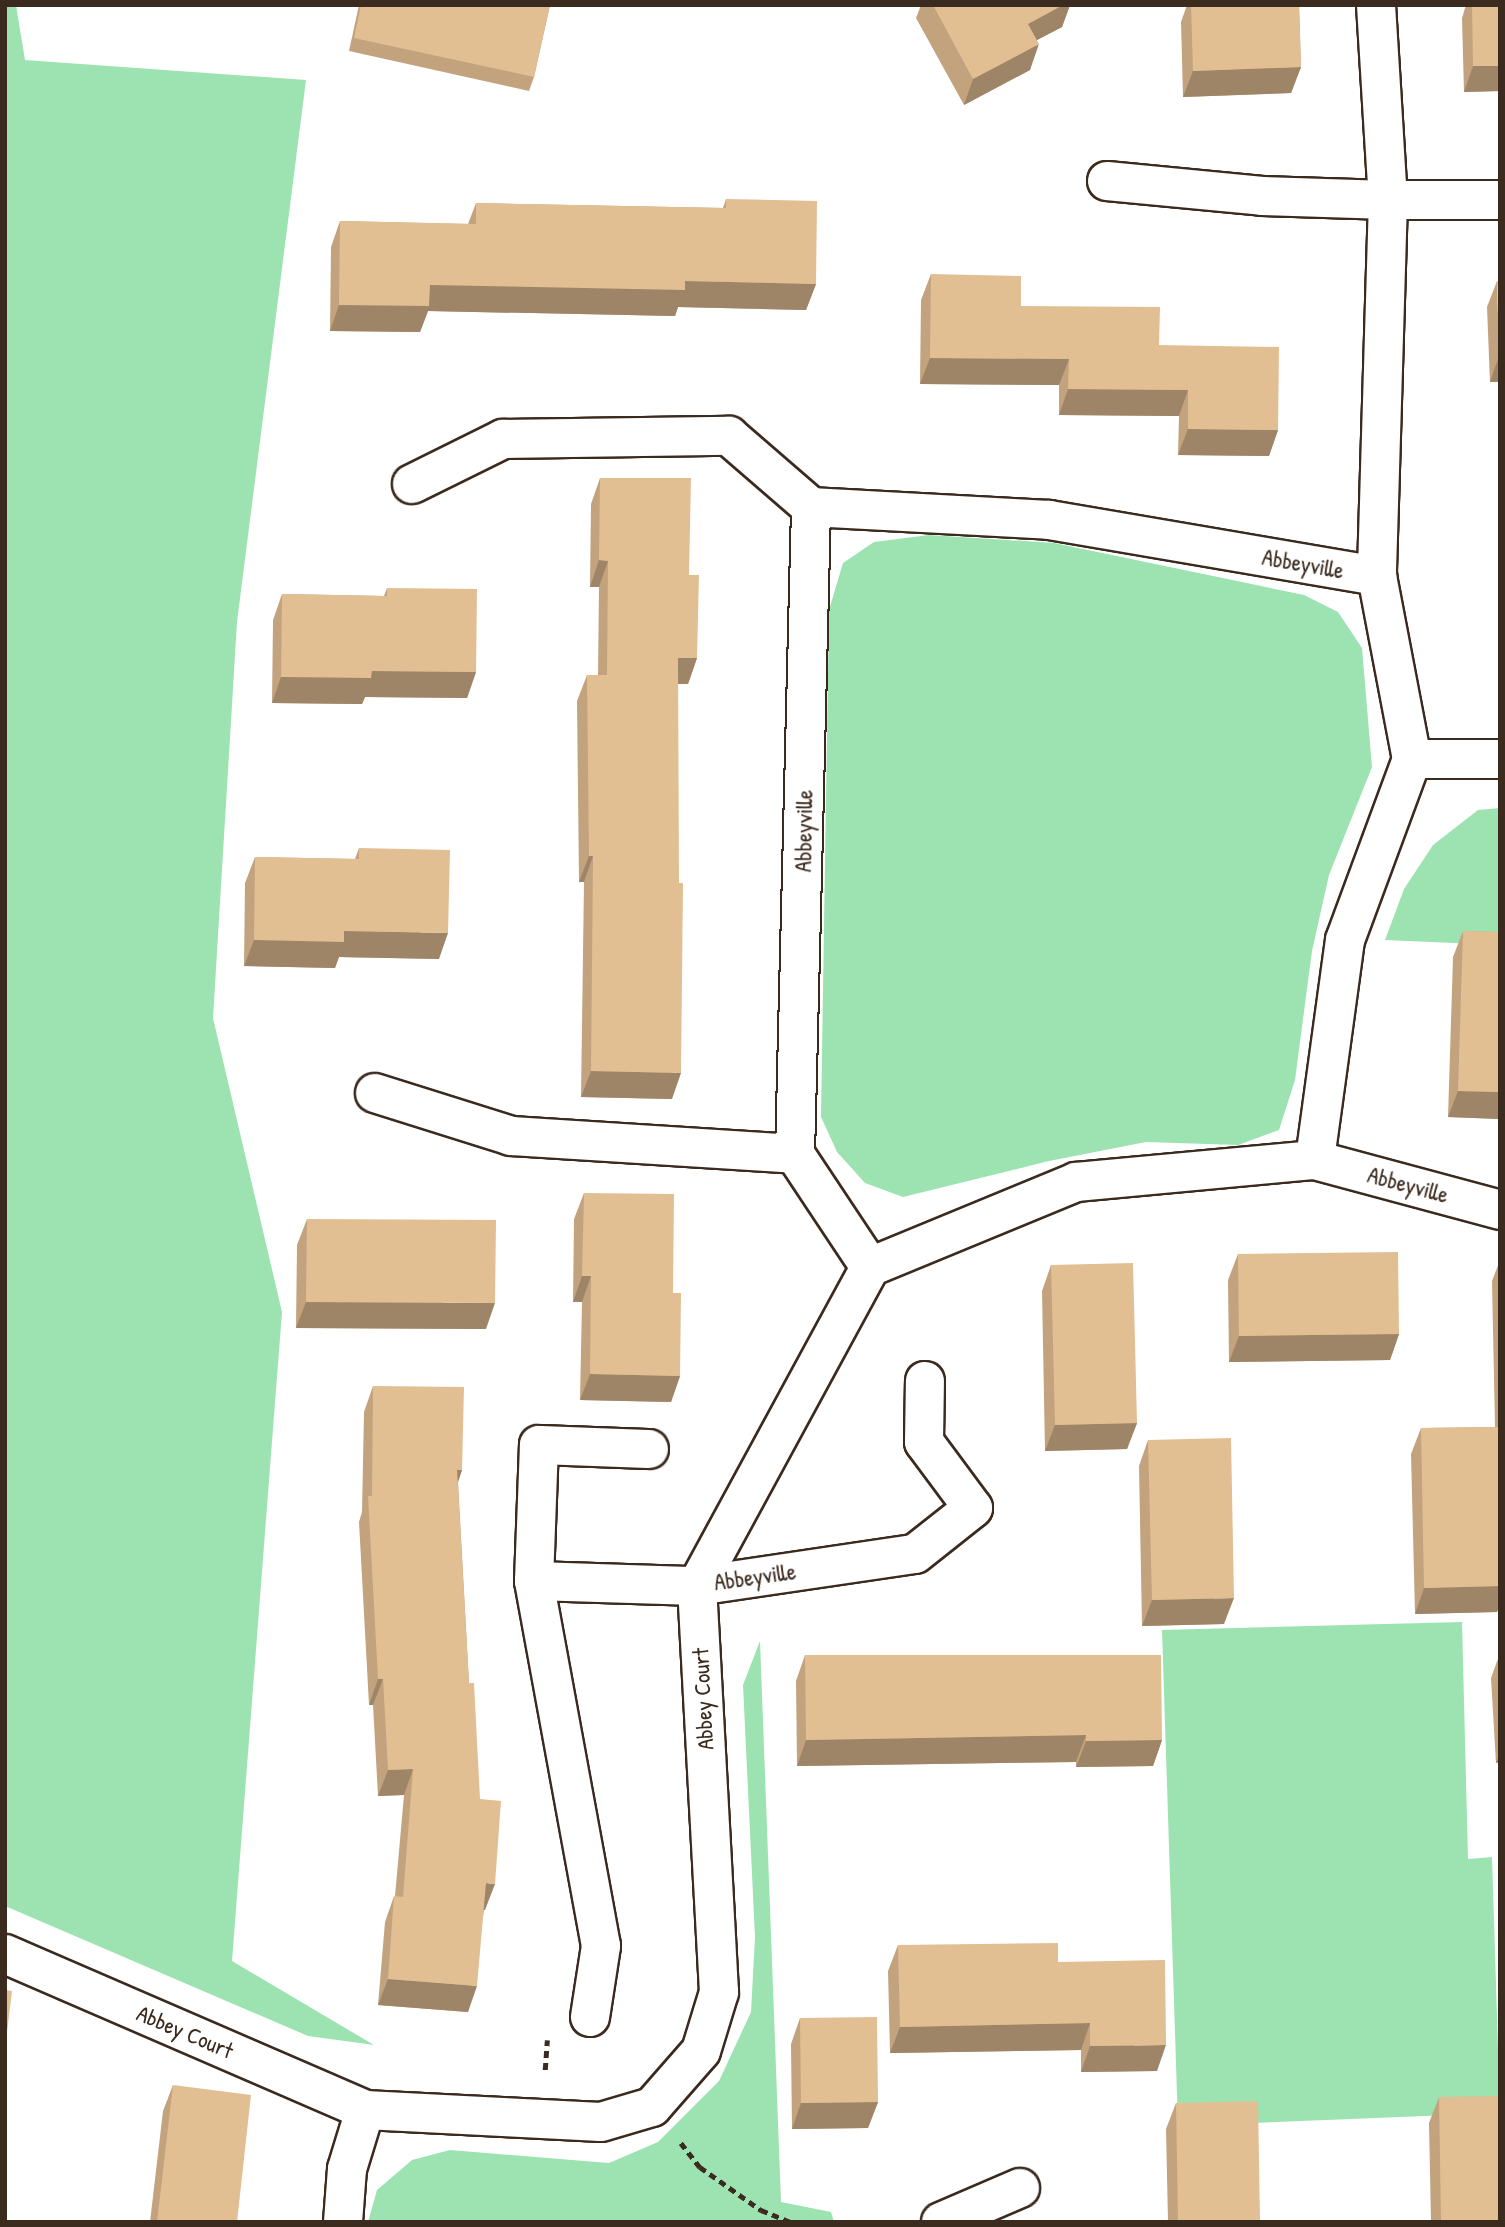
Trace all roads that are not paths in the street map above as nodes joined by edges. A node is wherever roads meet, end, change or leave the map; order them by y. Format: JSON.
{"nodes":[{"id":1,"x":1376,"y":5,"type":"edge"},
{"id":2,"x":1107,"y":181,"type":"dead end"},
{"id":3,"x":1388,"y":200,"type":"junction"},
{"id":4,"x":1500,"y":200,"type":"edge"},
{"id":5,"x":412,"y":484,"type":"dead end"},
{"id":6,"x":811,"y":507,"type":"junction"},
{"id":7,"x":1377,"y":576,"type":"junction"},
{"id":8,"x":1412,"y":759,"type":"junction"},
{"id":9,"x":1500,"y":759,"type":"edge"},
{"id":10,"x":375,"y":1093,"type":"dead end"},
{"id":11,"x":794,"y":1154,"type":"junction"},
{"id":12,"x":1315,"y":1160,"type":"junction"},
{"id":13,"x":1500,"y":1210,"type":"edge"},
{"id":14,"x":870,"y":1267,"type":"junction"},
{"id":15,"x":925,"y":1381,"type":"dead end"},
{"id":16,"x":649,"y":1449,"type":"dead end"},
{"id":17,"x":534,"y":1581,"type":"junction"},
{"id":18,"x":697,"y":1586,"type":"junction"},
{"id":19,"x":5,"y":1954,"type":"edge"},
{"id":20,"x":590,"y":2017,"type":"road end"},
{"id":21,"x":365,"y":2110,"type":"junction"},
{"id":22,"x":1020,"y":2189,"type":"dead end"},
{"id":23,"x":343,"y":2222,"type":"edge"},
{"id":24,"x":941,"y":2222,"type":"edge"}],
"edges":[{"from":1,"to":3,"type":"street","name":"Abbeyville"},
{"from":2,"to":3,"type":"street"},
{"from":3,"to":4,"type":"street"},
{"from":3,"to":7,"type":"street","name":"Abbeyville"},
{"from":5,"to":6,"type":"street"},
{"from":6,"to":7,"type":"street","name":"Abbeyville"},
{"from":6,"to":11,"type":"street","name":"Abbeyville"},
{"from":7,"to":8,"type":"street","name":"Abbeyville"},
{"from":8,"to":9,"type":"street"},
{"from":8,"to":12,"type":"street"},
{"from":10,"to":11,"type":"street"},
{"from":11,"to":14,"type":"street"},
{"from":12,"to":13,"type":"street","name":"Abbeyville"},
{"from":12,"to":14,"type":"street","name":"Abbeyville"},
{"from":14,"to":18,"type":"street","name":"Abbeyville"},
{"from":15,"to":18,"type":"street","name":"Abbeyville"},
{"from":16,"to":17,"type":"street"},
{"from":17,"to":18,"type":"street"},
{"from":17,"to":20,"type":"street"},
{"from":18,"to":21,"type":"street","name":"Abbey Court"},
{"from":19,"to":21,"type":"street","name":"Abbey Court"},
{"from":21,"to":23,"type":"street"},
{"from":22,"to":24,"type":"street"}]}
